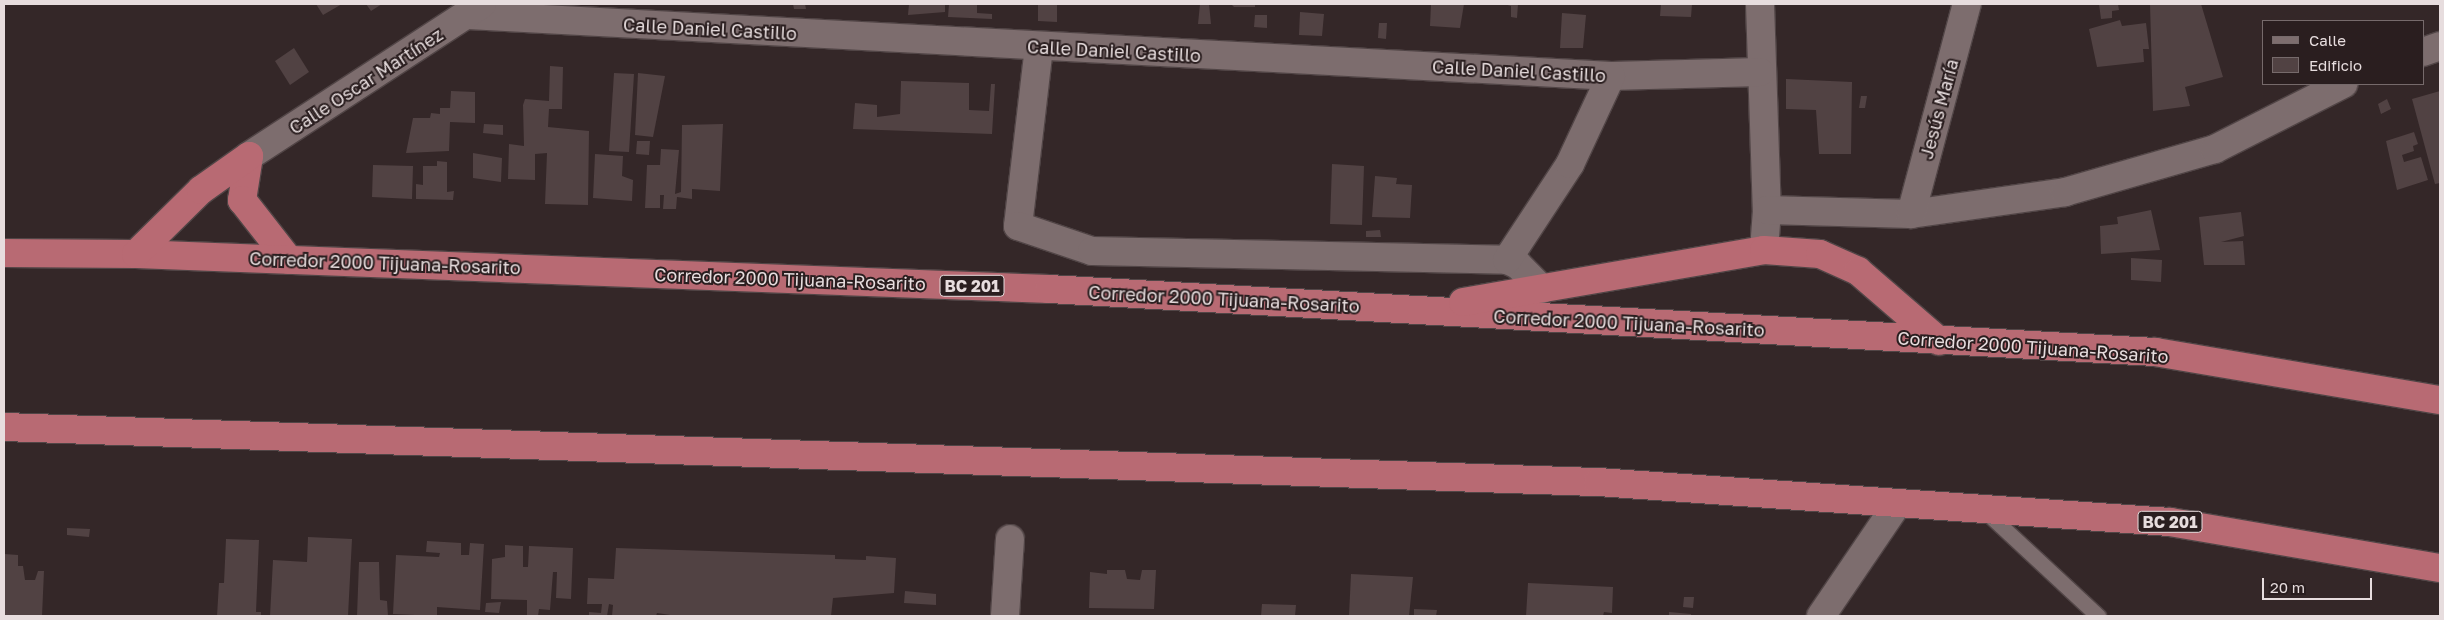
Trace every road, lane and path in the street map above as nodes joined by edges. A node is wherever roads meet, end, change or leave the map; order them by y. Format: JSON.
{"nodes":[{"id":1,"x":1760,"y":4,"type":"edge"},
{"id":2,"x":1967,"y":4,"type":"edge"},
{"id":3,"x":475,"y":10,"type":"edge"},
{"id":4,"x":2440,"y":46,"type":"edge"},
{"id":5,"x":1039,"y":47,"type":"junction"},
{"id":6,"x":2424,"y":52,"type":"edge"},
{"id":7,"x":1760,"y":72,"type":"junction"},
{"id":8,"x":1612,"y":76,"type":"junction"},
{"id":9,"x":2341,"y":85,"type":"edge"},
{"id":10,"x":249,"y":156,"type":"junction"},
{"id":11,"x":1767,"y":210,"type":"junction"},
{"id":12,"x":1911,"y":214,"type":"junction"},
{"id":13,"x":1764,"y":250,"type":"junction"},
{"id":14,"x":4,"y":252,"type":"edge"},
{"id":15,"x":136,"y":254,"type":"junction"},
{"id":16,"x":289,"y":260,"type":"junction"},
{"id":17,"x":1507,"y":260,"type":"junction"},
{"id":18,"x":1542,"y":288,"type":"junction"},
{"id":19,"x":1416,"y":310,"type":"junction"},
{"id":20,"x":1940,"y":341,"type":"junction"},
{"id":21,"x":2440,"y":400,"type":"edge"},
{"id":22,"x":4,"y":427,"type":"edge"},
{"id":23,"x":1897,"y":504,"type":"junction"},
{"id":24,"x":1982,"y":509,"type":"junction"},
{"id":25,"x":1010,"y":539,"type":"dead end"},
{"id":26,"x":2440,"y":568,"type":"edge"},
{"id":27,"x":1005,"y":616,"type":"edge"},
{"id":28,"x":1821,"y":616,"type":"edge"},
{"id":29,"x":2098,"y":616,"type":"edge"}],
"edges":[{"from":1,"to":7,"type":"street"},
{"from":2,"to":12,"type":"street","name":"Jesús María"},
{"from":3,"to":5,"type":"street","name":"Calle Daniel Castillo"},
{"from":3,"to":10,"type":"street","name":"Calle Oscar Martínez"},
{"from":4,"to":6,"type":"street"},
{"from":5,"to":8,"type":"street","name":"Calle Daniel Castillo"},
{"from":5,"to":17,"type":"street"},
{"from":7,"to":8,"type":"street","name":"Calle Daniel Castillo"},
{"from":7,"to":11,"type":"street"},
{"from":8,"to":17,"type":"street"},
{"from":9,"to":12,"type":"street"},
{"from":10,"to":15,"type":"highway"},
{"from":10,"to":16,"type":"highway"},
{"from":11,"to":12,"type":"street"},
{"from":11,"to":13,"type":"street"},
{"from":13,"to":18,"type":"highway"},
{"from":13,"to":20,"type":"highway"},
{"from":14,"to":15,"type":"highway","name":"Corredor 2000 Tijuana-Rosarito","number":"BC 201"},
{"from":15,"to":16,"type":"highway","name":"Corredor 2000 Tijuana-Rosarito","number":"BC 201"},
{"from":16,"to":19,"type":"highway","name":"Corredor 2000 Tijuana-Rosarito","number":"BC 201"},
{"from":17,"to":18,"type":"street"},
{"from":18,"to":19,"type":"highway"},
{"from":19,"to":20,"type":"highway","name":"Corredor 2000 Tijuana-Rosarito","number":"BC 201"},
{"from":20,"to":21,"type":"highway","name":"Corredor 2000 Tijuana-Rosarito","number":"BC 201"},
{"from":22,"to":23,"type":"highway","number":"BC 201"},
{"from":23,"to":24,"type":"highway","number":"BC 201"},
{"from":23,"to":28,"type":"street"},
{"from":24,"to":26,"type":"highway","number":"BC 201"},
{"from":24,"to":29,"type":"lane"},
{"from":25,"to":27,"type":"street"}]}
